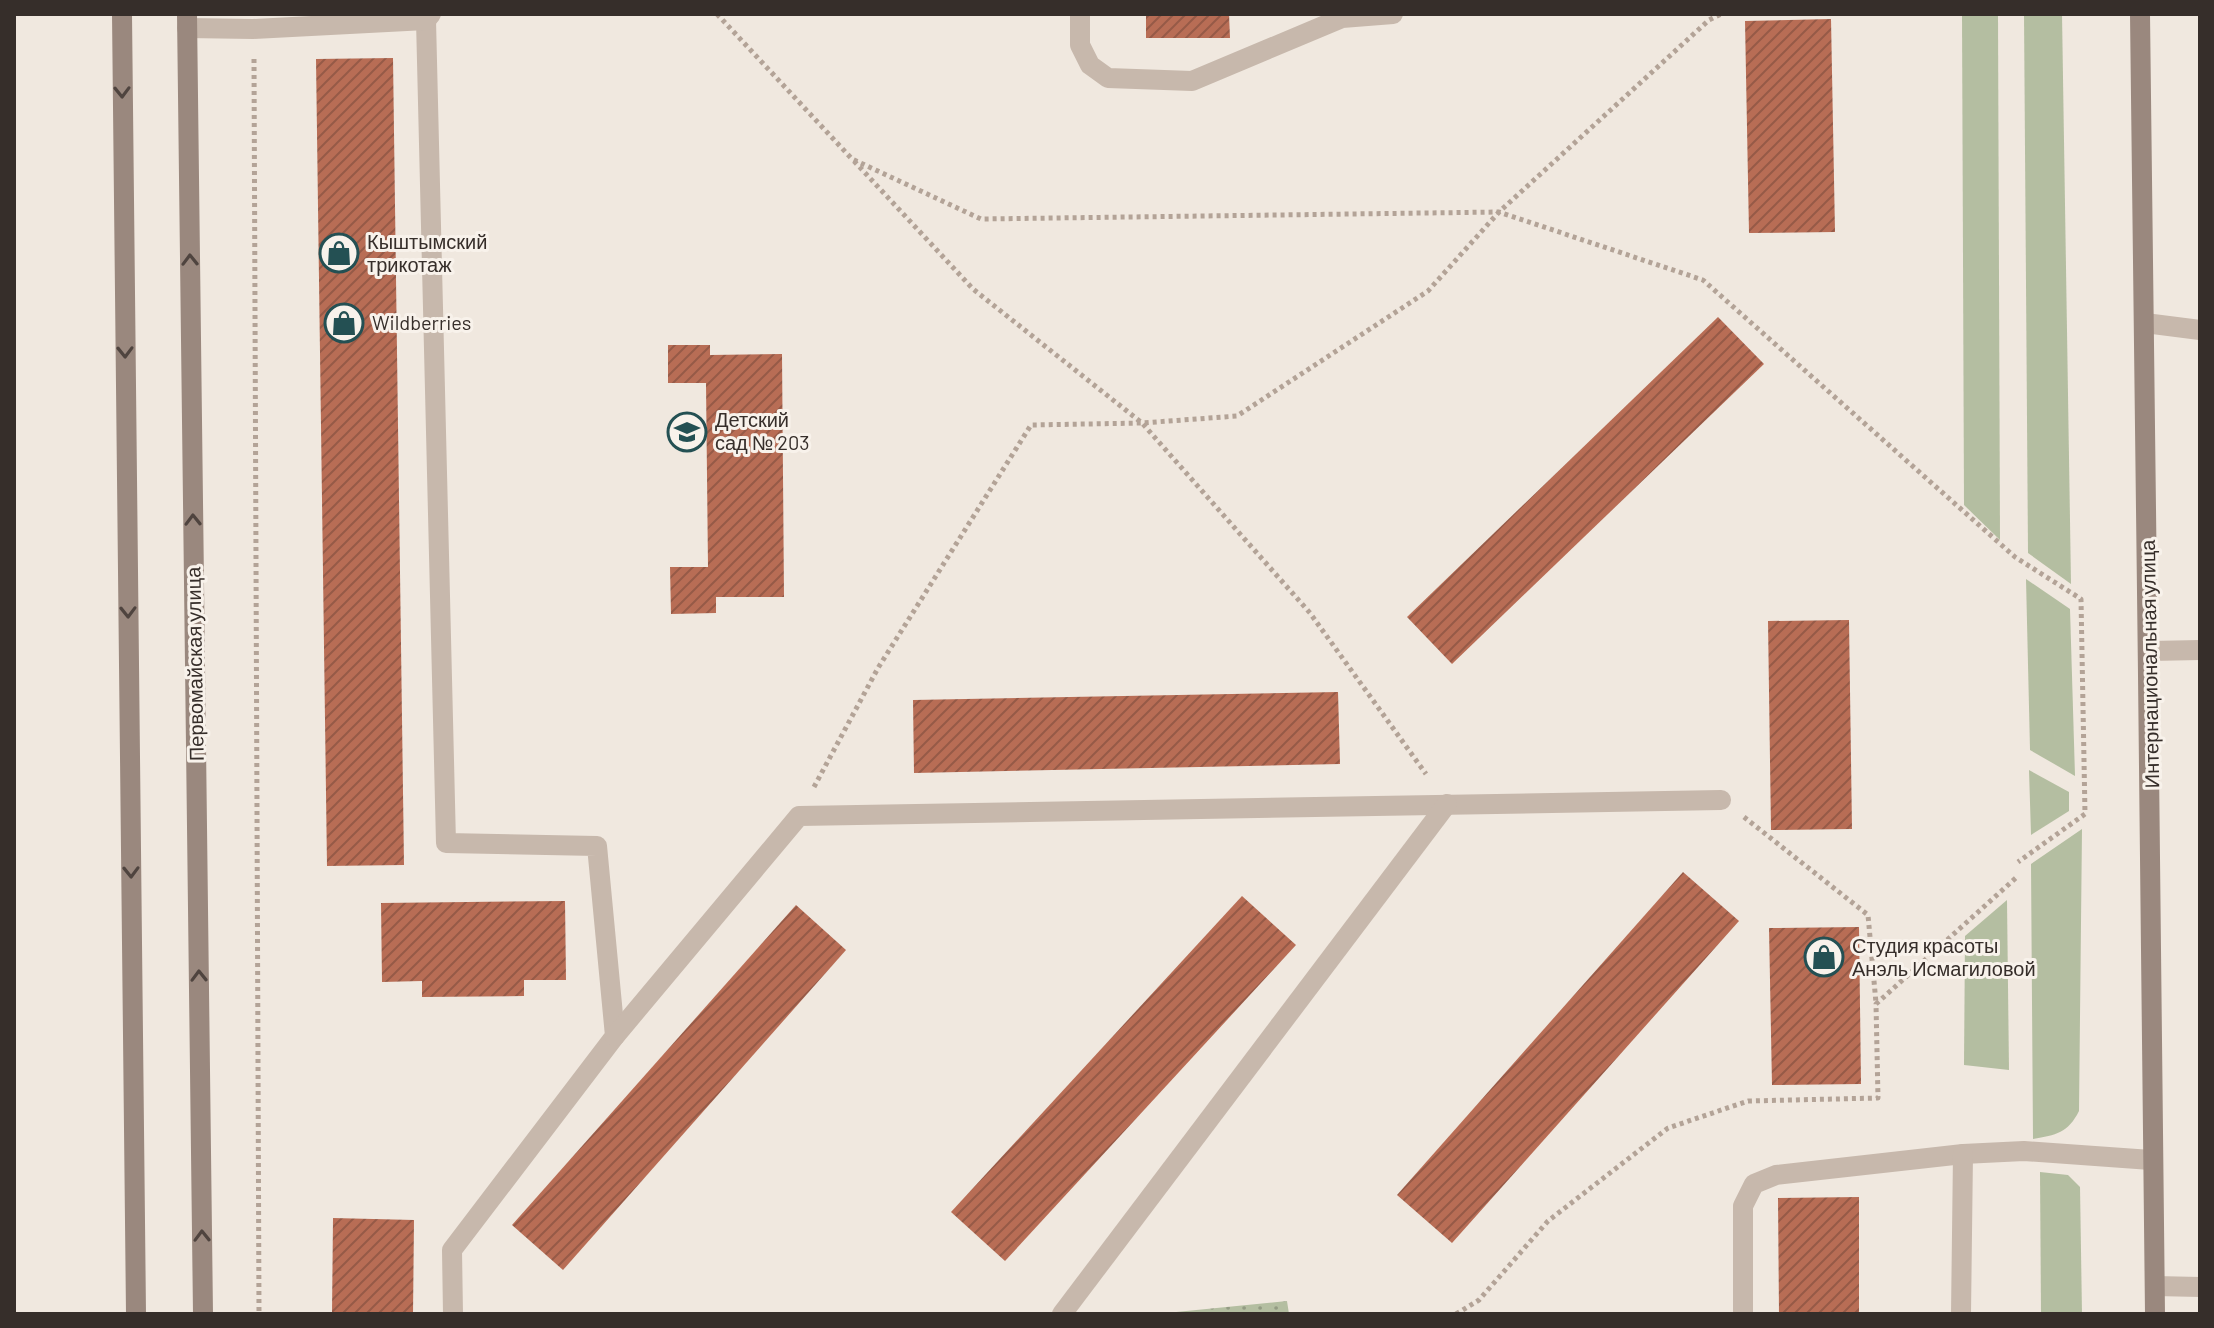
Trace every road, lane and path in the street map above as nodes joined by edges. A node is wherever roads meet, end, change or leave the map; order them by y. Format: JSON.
{"nodes":[{"id":1,"x":122,"y":14,"type":"edge"},
{"id":2,"x":717,"y":14,"type":"edge"},
{"id":3,"x":1080,"y":14,"type":"edge"},
{"id":4,"x":1393,"y":14,"type":"edge"},
{"id":5,"x":1721,"y":14,"type":"edge"},
{"id":6,"x":2140,"y":14,"type":"edge"},
{"id":7,"x":428,"y":17,"type":"edge"},
{"id":8,"x":187,"y":21,"type":"edge"},
{"id":9,"x":253,"y":29,"type":"junction"},
{"id":10,"x":852,"y":159,"type":"junction"},
{"id":11,"x":1499,"y":212,"type":"junction"},
{"id":12,"x":2145,"y":323,"type":"junction"},
{"id":13,"x":2200,"y":330,"type":"edge"},
{"id":14,"x":1142,"y":423,"type":"junction"},
{"id":15,"x":2200,"y":650,"type":"edge"},
{"id":16,"x":2151,"y":651,"type":"junction"},
{"id":17,"x":1721,"y":800,"type":"joint"},
{"id":18,"x":1447,"y":804,"type":"junction"},
{"id":19,"x":799,"y":816,"type":"junction"},
{"id":20,"x":2018,"y":862,"type":"dead end"},
{"id":21,"x":2018,"y":876,"type":"dead end"},
{"id":22,"x":1876,"y":1004,"type":"junction"},
{"id":23,"x":615,"y":1036,"type":"junction"},
{"id":24,"x":1963,"y":1154,"type":"junction"},
{"id":25,"x":2151,"y":1160,"type":"junction"},
{"id":26,"x":2155,"y":1286,"type":"junction"},
{"id":27,"x":2200,"y":1287,"type":"edge"},
{"id":28,"x":136,"y":1314,"type":"edge"},
{"id":29,"x":203,"y":1314,"type":"edge"},
{"id":30,"x":259,"y":1314,"type":"edge"},
{"id":31,"x":453,"y":1314,"type":"edge"},
{"id":32,"x":1062,"y":1314,"type":"edge"},
{"id":33,"x":1456,"y":1314,"type":"edge"},
{"id":34,"x":1743,"y":1314,"type":"edge"},
{"id":35,"x":1961,"y":1314,"type":"edge"},
{"id":36,"x":2155,"y":1314,"type":"edge"}],
"edges":[{"from":1,"to":28,"type":"main road","one_way":true},
{"from":2,"to":10,"type":"path"},
{"from":3,"to":4,"type":"lane"},
{"from":5,"to":11,"type":"path"},
{"from":6,"to":12,"type":"main road","name":"Интернациональная улица"},
{"from":7,"to":9,"type":"lane"},
{"from":7,"to":23,"type":"lane"},
{"from":8,"to":9,"type":"lane"},
{"from":29,"to":8,"type":"main road","name":"Первомайская улица","one_way":true},
{"from":9,"to":30,"type":"path"},
{"from":10,"to":11,"type":"path"},
{"from":10,"to":14,"type":"path"},
{"from":11,"to":14,"type":"path"},
{"from":11,"to":20,"type":"path"},
{"from":12,"to":13,"type":"lane"},
{"from":12,"to":16,"type":"main road","name":"Интернациональная улица"},
{"from":14,"to":18,"type":"path"},
{"from":14,"to":19,"type":"path"},
{"from":15,"to":16,"type":"lane"},
{"from":16,"to":25,"type":"main road","name":"Интернациональная улица"},
{"from":17,"to":18,"type":"lane"},
{"from":17,"to":22,"type":"path"},
{"from":18,"to":19,"type":"lane"},
{"from":18,"to":32,"type":"lane"},
{"from":19,"to":23,"type":"lane"},
{"from":21,"to":22,"type":"path"},
{"from":22,"to":33,"type":"path"},
{"from":23,"to":31,"type":"lane"},
{"from":24,"to":25,"type":"lane"},
{"from":24,"to":34,"type":"lane"},
{"from":24,"to":35,"type":"lane"},
{"from":25,"to":26,"type":"main road","name":"Интернациональная улица"},
{"from":26,"to":27,"type":"lane"},
{"from":26,"to":36,"type":"main road","name":"Интернациональная улица"}]}
